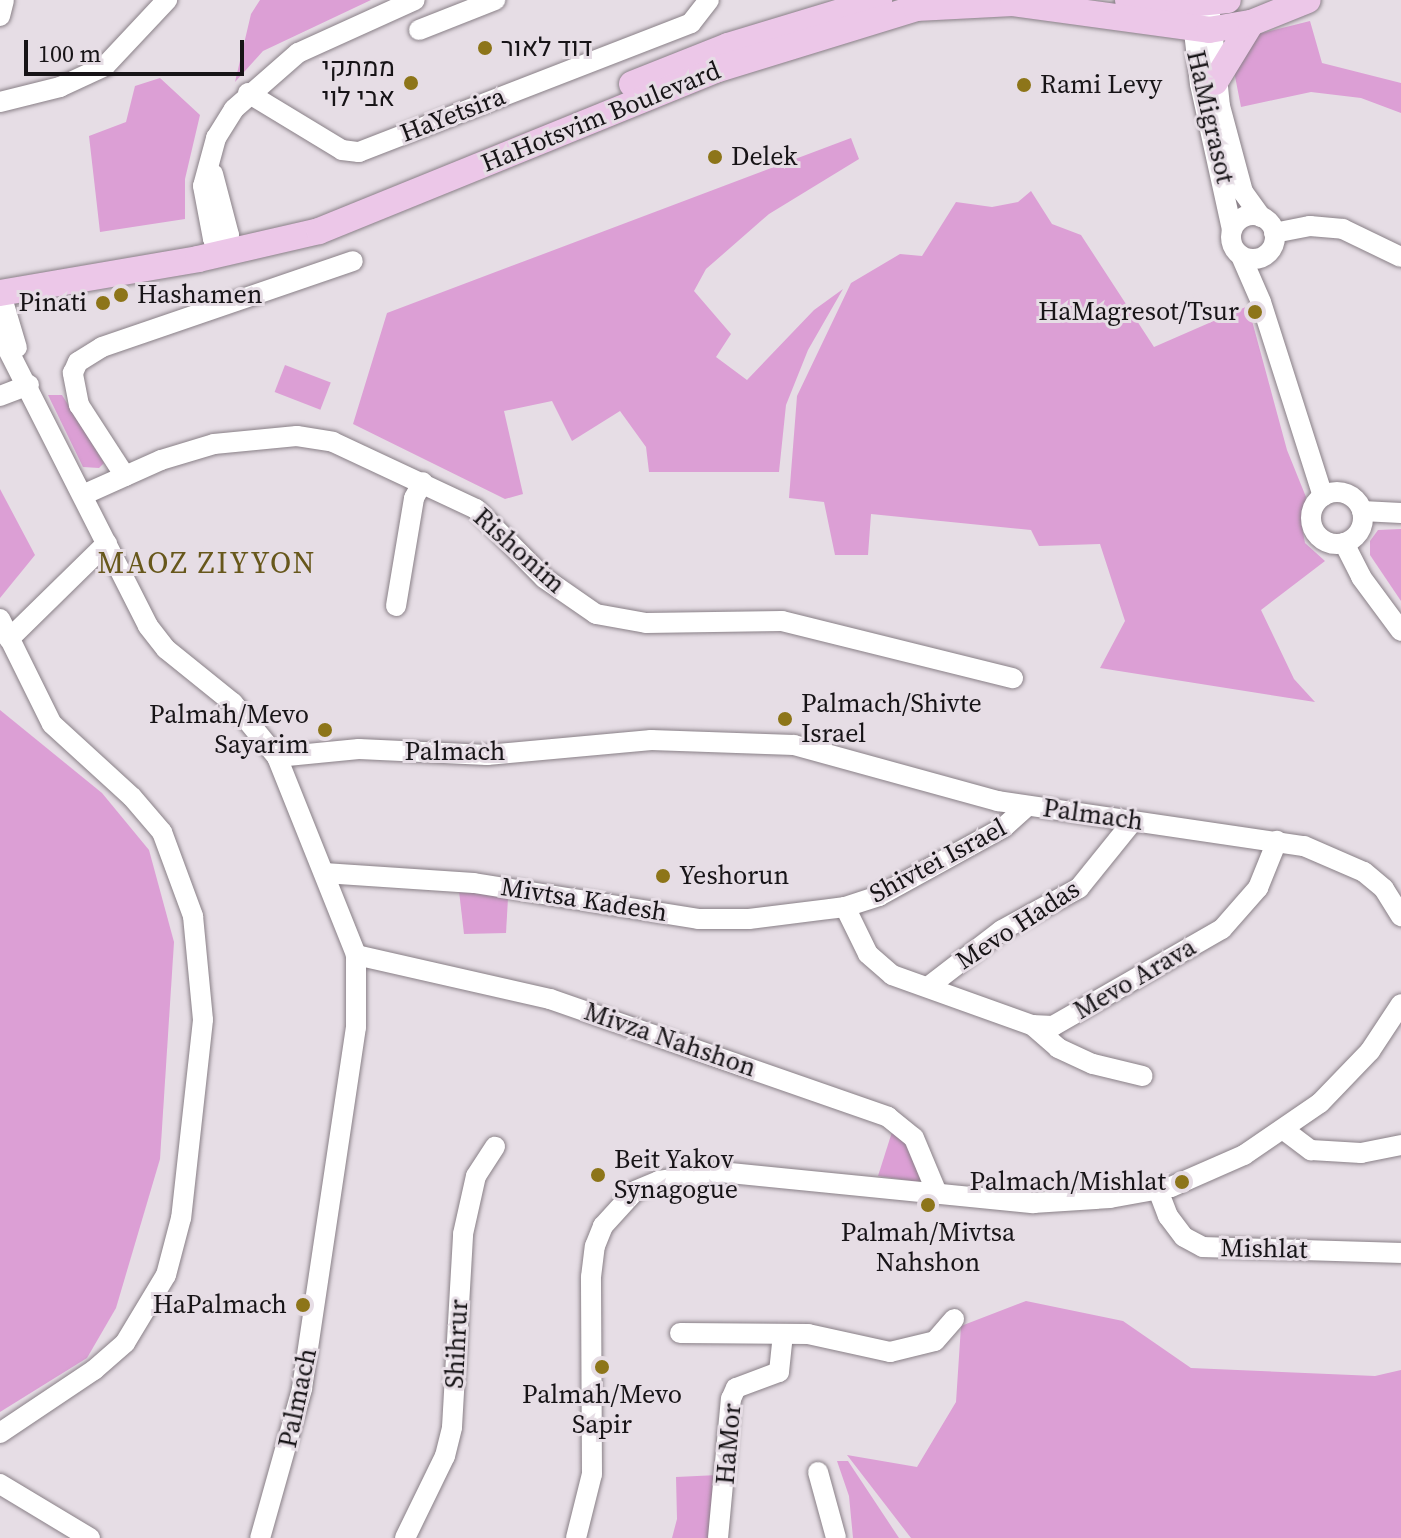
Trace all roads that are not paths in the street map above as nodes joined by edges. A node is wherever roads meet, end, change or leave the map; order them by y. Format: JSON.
{"nodes":[{"id":1,"x":4,"y":0,"type":"edge"},
{"id":2,"x":167,"y":0,"type":"edge"},
{"id":3,"x":415,"y":0,"type":"edge"},
{"id":4,"x":495,"y":0,"type":"edge"},
{"id":5,"x":709,"y":0,"type":"edge"},
{"id":6,"x":879,"y":0,"type":"edge"},
{"id":7,"x":1128,"y":0,"type":"edge"},
{"id":8,"x":1308,"y":0,"type":"edge"},
{"id":9,"x":1209,"y":9,"type":"edge"},
{"id":10,"x":0,"y":16,"type":"edge"},
{"id":11,"x":1251,"y":23,"type":"junction"},
{"id":12,"x":419,"y":30,"type":"dead end"},
{"id":13,"x":1215,"y":82,"type":"junction"},
{"id":14,"x":248,"y":93,"type":"junction"},
{"id":15,"x":0,"y":102,"type":"edge"},
{"id":16,"x":1268,"y":225,"type":"junction"},
{"id":17,"x":1232,"y":230,"type":"junction"},
{"id":18,"x":222,"y":242,"type":"junction"},
{"id":19,"x":1265,"y":255,"type":"junction"},
{"id":20,"x":1241,"y":256,"type":"junction"},
{"id":21,"x":1401,"y":257,"type":"edge"},
{"id":22,"x":353,"y":261,"type":"dead end"},
{"id":23,"x":0,"y":274,"type":"edge"},
{"id":24,"x":0,"y":292,"type":"edge"},
{"id":25,"x":1261,"y":302,"type":"junction"},
{"id":26,"x":0,"y":334,"type":"edge"},
{"id":27,"x":27,"y":382,"type":"junction"},
{"id":28,"x":0,"y":396,"type":"edge"},
{"id":29,"x":125,"y":476,"type":"junction"},
{"id":30,"x":423,"y":482,"type":"junction"},
{"id":31,"x":85,"y":494,"type":"junction"},
{"id":32,"x":1323,"y":496,"type":"junction"},
{"id":33,"x":1362,"y":511,"type":"junction"},
{"id":34,"x":1401,"y":513,"type":"edge"},
{"id":35,"x":107,"y":543,"type":"junction"},
{"id":36,"x":1344,"y":543,"type":"junction"},
{"id":37,"x":396,"y":606,"type":"dead end"},
{"id":38,"x":0,"y":619,"type":"edge"},
{"id":39,"x":1401,"y":631,"type":"edge"},
{"id":40,"x":9,"y":639,"type":"junction"},
{"id":41,"x":1013,"y":678,"type":"dead end"},
{"id":42,"x":277,"y":757,"type":"junction"},
{"id":43,"x":1027,"y":806,"type":"junction"},
{"id":44,"x":1133,"y":821,"type":"junction"},
{"id":45,"x":1277,"y":841,"type":"junction"},
{"id":46,"x":324,"y":873,"type":"junction"},
{"id":47,"x":845,"y":907,"type":"junction"},
{"id":48,"x":1401,"y":916,"type":"edge"},
{"id":49,"x":356,"y":955,"type":"junction"},
{"id":50,"x":928,"y":987,"type":"junction"},
{"id":51,"x":1401,"y":1004,"type":"edge"},
{"id":52,"x":1032,"y":1025,"type":"junction"},
{"id":53,"x":1143,"y":1076,"type":"dead end"},
{"id":54,"x":1284,"y":1130,"type":"junction"},
{"id":55,"x":1401,"y":1145,"type":"edge"},
{"id":56,"x":495,"y":1147,"type":"dead end"},
{"id":57,"x":1158,"y":1190,"type":"junction"},
{"id":58,"x":937,"y":1193,"type":"junction"},
{"id":59,"x":1401,"y":1253,"type":"edge"},
{"id":60,"x":954,"y":1319,"type":"dead end"},
{"id":61,"x":680,"y":1333,"type":"dead end"},
{"id":62,"x":783,"y":1334,"type":"junction"},
{"id":63,"x":0,"y":1433,"type":"edge"},
{"id":64,"x":818,"y":1472,"type":"dead end"},
{"id":65,"x":0,"y":1484,"type":"edge"},
{"id":66,"x":90,"y":1538,"type":"edge"},
{"id":67,"x":260,"y":1538,"type":"edge"},
{"id":68,"x":405,"y":1538,"type":"edge"},
{"id":69,"x":576,"y":1538,"type":"edge"},
{"id":70,"x":718,"y":1538,"type":"edge"},
{"id":71,"x":836,"y":1538,"type":"edge"}],
"edges":[{"from":1,"to":10,"type":"street"},
{"from":2,"to":15,"type":"street"},
{"from":3,"to":14,"type":"street"},
{"from":4,"to":12,"type":"street"},
{"from":5,"to":14,"type":"street","name":"HaYetsira"},
{"from":6,"to":18,"type":"main road","name":"HaHotsvim Boulevard"},
{"from":7,"to":9,"type":"main road"},
{"from":8,"to":11,"type":"main road"},
{"from":9,"to":11,"type":"main road"},
{"from":9,"to":13,"type":"street","name":"HaMigrasot"},
{"from":9,"to":17,"type":"street","name":"HaMigrasot"},
{"from":9,"to":18,"type":"main road","name":"HaHotsvim Boulevard"},
{"from":11,"to":13,"type":"main road"},
{"from":13,"to":16,"type":"street","name":"HaMigrasot"},
{"from":14,"to":18,"type":"street"},
{"from":16,"to":17,"type":"street"},
{"from":16,"to":19,"type":"street"},
{"from":16,"to":21,"type":"street"},
{"from":17,"to":20,"type":"street"},
{"from":18,"to":23,"type":"main road","name":"HaHotsvim Boulevard"},
{"from":18,"to":24,"type":"main road","name":"HaHotsvim Boulevard"},
{"from":19,"to":20,"type":"street"},
{"from":19,"to":25,"type":"street"},
{"from":20,"to":25,"type":"street"},
{"from":22,"to":29,"type":"street"},
{"from":24,"to":27,"type":"street"},
{"from":25,"to":32,"type":"street"},
{"from":26,"to":27,"type":"street"},
{"from":27,"to":28,"type":"street"},
{"from":27,"to":31,"type":"street"},
{"from":29,"to":30,"type":"street","name":"Rishonim"},
{"from":29,"to":31,"type":"street","name":"Rishonim"},
{"from":30,"to":37,"type":"street"},
{"from":30,"to":41,"type":"street","name":"Rishonim"},
{"from":31,"to":35,"type":"street"},
{"from":32,"to":33,"type":"street"},
{"from":32,"to":36,"type":"street"},
{"from":33,"to":34,"type":"street"},
{"from":33,"to":36,"type":"street"},
{"from":35,"to":40,"type":"street"},
{"from":35,"to":42,"type":"street"},
{"from":36,"to":39,"type":"street"},
{"from":38,"to":40,"type":"street"},
{"from":40,"to":63,"type":"street"},
{"from":42,"to":43,"type":"street","name":"Palmach"},
{"from":42,"to":46,"type":"street","name":"Palmach"},
{"from":43,"to":44,"type":"street","name":"Palmach"},
{"from":43,"to":47,"type":"street","name":"Shivtei Israel"},
{"from":44,"to":45,"type":"street","name":"Palmach"},
{"from":44,"to":50,"type":"street","name":"Mevo Hadas"},
{"from":45,"to":48,"type":"street","name":"Palmach"},
{"from":45,"to":52,"type":"street","name":"Mevo Arava"},
{"from":46,"to":47,"type":"street","name":"Mivtsa Kadesh"},
{"from":46,"to":49,"type":"street","name":"Palmach"},
{"from":47,"to":50,"type":"street"},
{"from":49,"to":58,"type":"street","name":"Mivza Nahshon"},
{"from":49,"to":67,"type":"street","name":"Palmach"},
{"from":50,"to":52,"type":"street"},
{"from":51,"to":54,"type":"street"},
{"from":52,"to":53,"type":"street"},
{"from":54,"to":55,"type":"street"},
{"from":54,"to":57,"type":"street"},
{"from":56,"to":68,"type":"street","name":"Shihrur"},
{"from":57,"to":58,"type":"street"},
{"from":57,"to":59,"type":"street","name":"Mishlat"},
{"from":58,"to":69,"type":"street"},
{"from":60,"to":62,"type":"street"},
{"from":61,"to":62,"type":"street"},
{"from":62,"to":70,"type":"street","name":"HaMor"},
{"from":64,"to":71,"type":"street"},
{"from":65,"to":66,"type":"street"}]}
